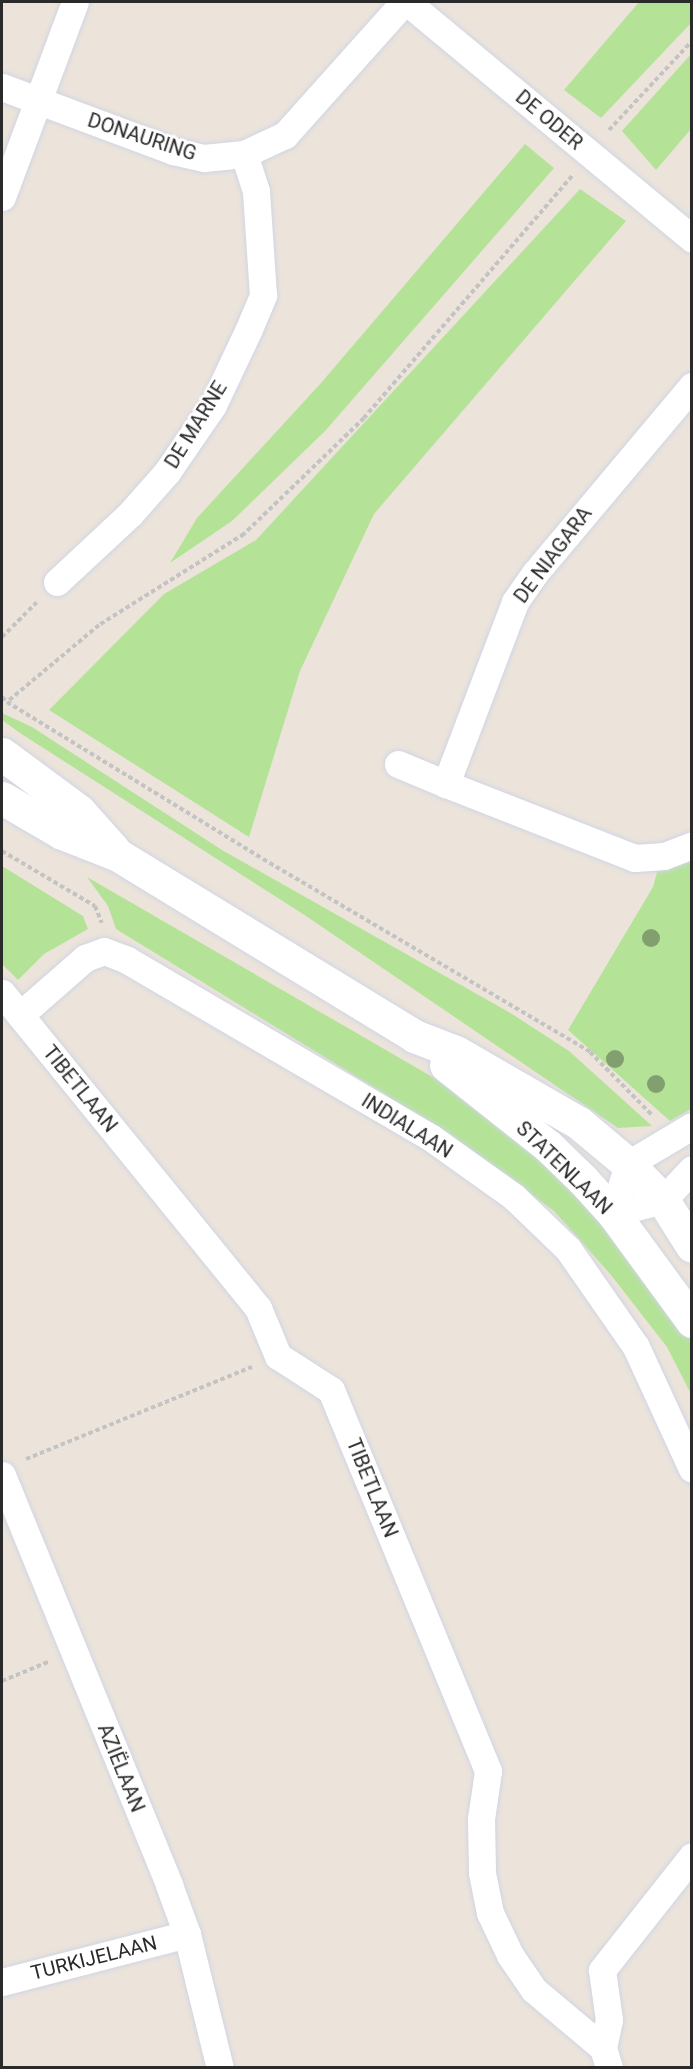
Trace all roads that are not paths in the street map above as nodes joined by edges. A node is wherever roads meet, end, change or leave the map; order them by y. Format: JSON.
{"nodes":[{"id":1,"x":75,"y":2,"type":"edge"},
{"id":2,"x":405,"y":2,"type":"edge"},
{"id":3,"x":2,"y":87,"type":"edge"},
{"id":4,"x":39,"y":101,"type":"junction"},
{"id":5,"x":244,"y":154,"type":"junction"},
{"id":6,"x":2,"y":197,"type":"edge"},
{"id":7,"x":692,"y":239,"type":"edge"},
{"id":8,"x":692,"y":386,"type":"edge"},
{"id":9,"x":57,"y":582,"type":"road end"},
{"id":10,"x":2,"y":754,"type":"edge"},
{"id":11,"x":398,"y":764,"type":"dead end"},
{"id":12,"x":446,"y":784,"type":"junction"},
{"id":13,"x":2,"y":798,"type":"edge"},
{"id":14,"x":692,"y":845,"type":"edge"},
{"id":15,"x":118,"y":855,"type":"junction"},
{"id":16,"x":2,"y":993,"type":"edge"},
{"id":17,"x":20,"y":1015,"type":"junction"},
{"id":18,"x":414,"y":1036,"type":"junction"},
{"id":19,"x":681,"y":1130,"type":"edge"},
{"id":20,"x":628,"y":1164,"type":"junction"},
{"id":21,"x":692,"y":1169,"type":"edge"},
{"id":22,"x":663,"y":1200,"type":"junction"},
{"id":23,"x":613,"y":1213,"type":"junction"},
{"id":24,"x":692,"y":1246,"type":"edge"},
{"id":25,"x":692,"y":1321,"type":"edge"},
{"id":26,"x":692,"y":1469,"type":"edge"},
{"id":27,"x":2,"y":1475,"type":"edge"},
{"id":28,"x":692,"y":1856,"type":"edge"},
{"id":29,"x":187,"y":1934,"type":"junction"},
{"id":30,"x":2,"y":1982,"type":"edge"},
{"id":31,"x":606,"y":2058,"type":"edge"},
{"id":32,"x":220,"y":2067,"type":"edge"}],
"edges":[{"from":1,"to":4,"type":"street"},
{"from":2,"to":5,"type":"street","name":"DONAURING"},
{"from":2,"to":7,"type":"street","name":"DE ODER"},
{"from":3,"to":4,"type":"street","name":"DONAURING"},
{"from":4,"to":5,"type":"street","name":"DONAURING"},
{"from":4,"to":6,"type":"street"},
{"from":5,"to":9,"type":"street","name":"DE MARNE"},
{"from":8,"to":12,"type":"street","name":"DE NIAGARA"},
{"from":10,"to":15,"type":"main road","name":"STATENLAAN"},
{"from":11,"to":12,"type":"street"},
{"from":12,"to":14,"type":"street"},
{"from":13,"to":15,"type":"main road","name":"STATENLAAN"},
{"from":15,"to":18,"type":"main road","name":"STATENLAAN"},
{"from":16,"to":17,"type":"street","name":"TIBETLAAN"},
{"from":17,"to":26,"type":"street","name":"INDIALAAN"},
{"from":17,"to":31,"type":"street","name":"TIBETLAAN"},
{"from":18,"to":20,"type":"main road","name":"STATENLAAN"},
{"from":18,"to":23,"type":"main road","name":"STATENLAAN"},
{"from":19,"to":20,"type":"street"},
{"from":20,"to":22,"type":"main road","name":"STATENLAAN"},
{"from":20,"to":23,"type":"street"},
{"from":21,"to":22,"type":"street"},
{"from":22,"to":23,"type":"street"},
{"from":22,"to":24,"type":"main road","name":"STATENLAAN"},
{"from":23,"to":25,"type":"main road","name":"STATENLAAN"},
{"from":27,"to":29,"type":"street","name":"AZIËLAAN"},
{"from":28,"to":31,"type":"street","name":"TIBETLAAN"},
{"from":29,"to":30,"type":"street","name":"TURKIJELAAN"},
{"from":29,"to":32,"type":"street","name":"AZIËLAAN"}]}
